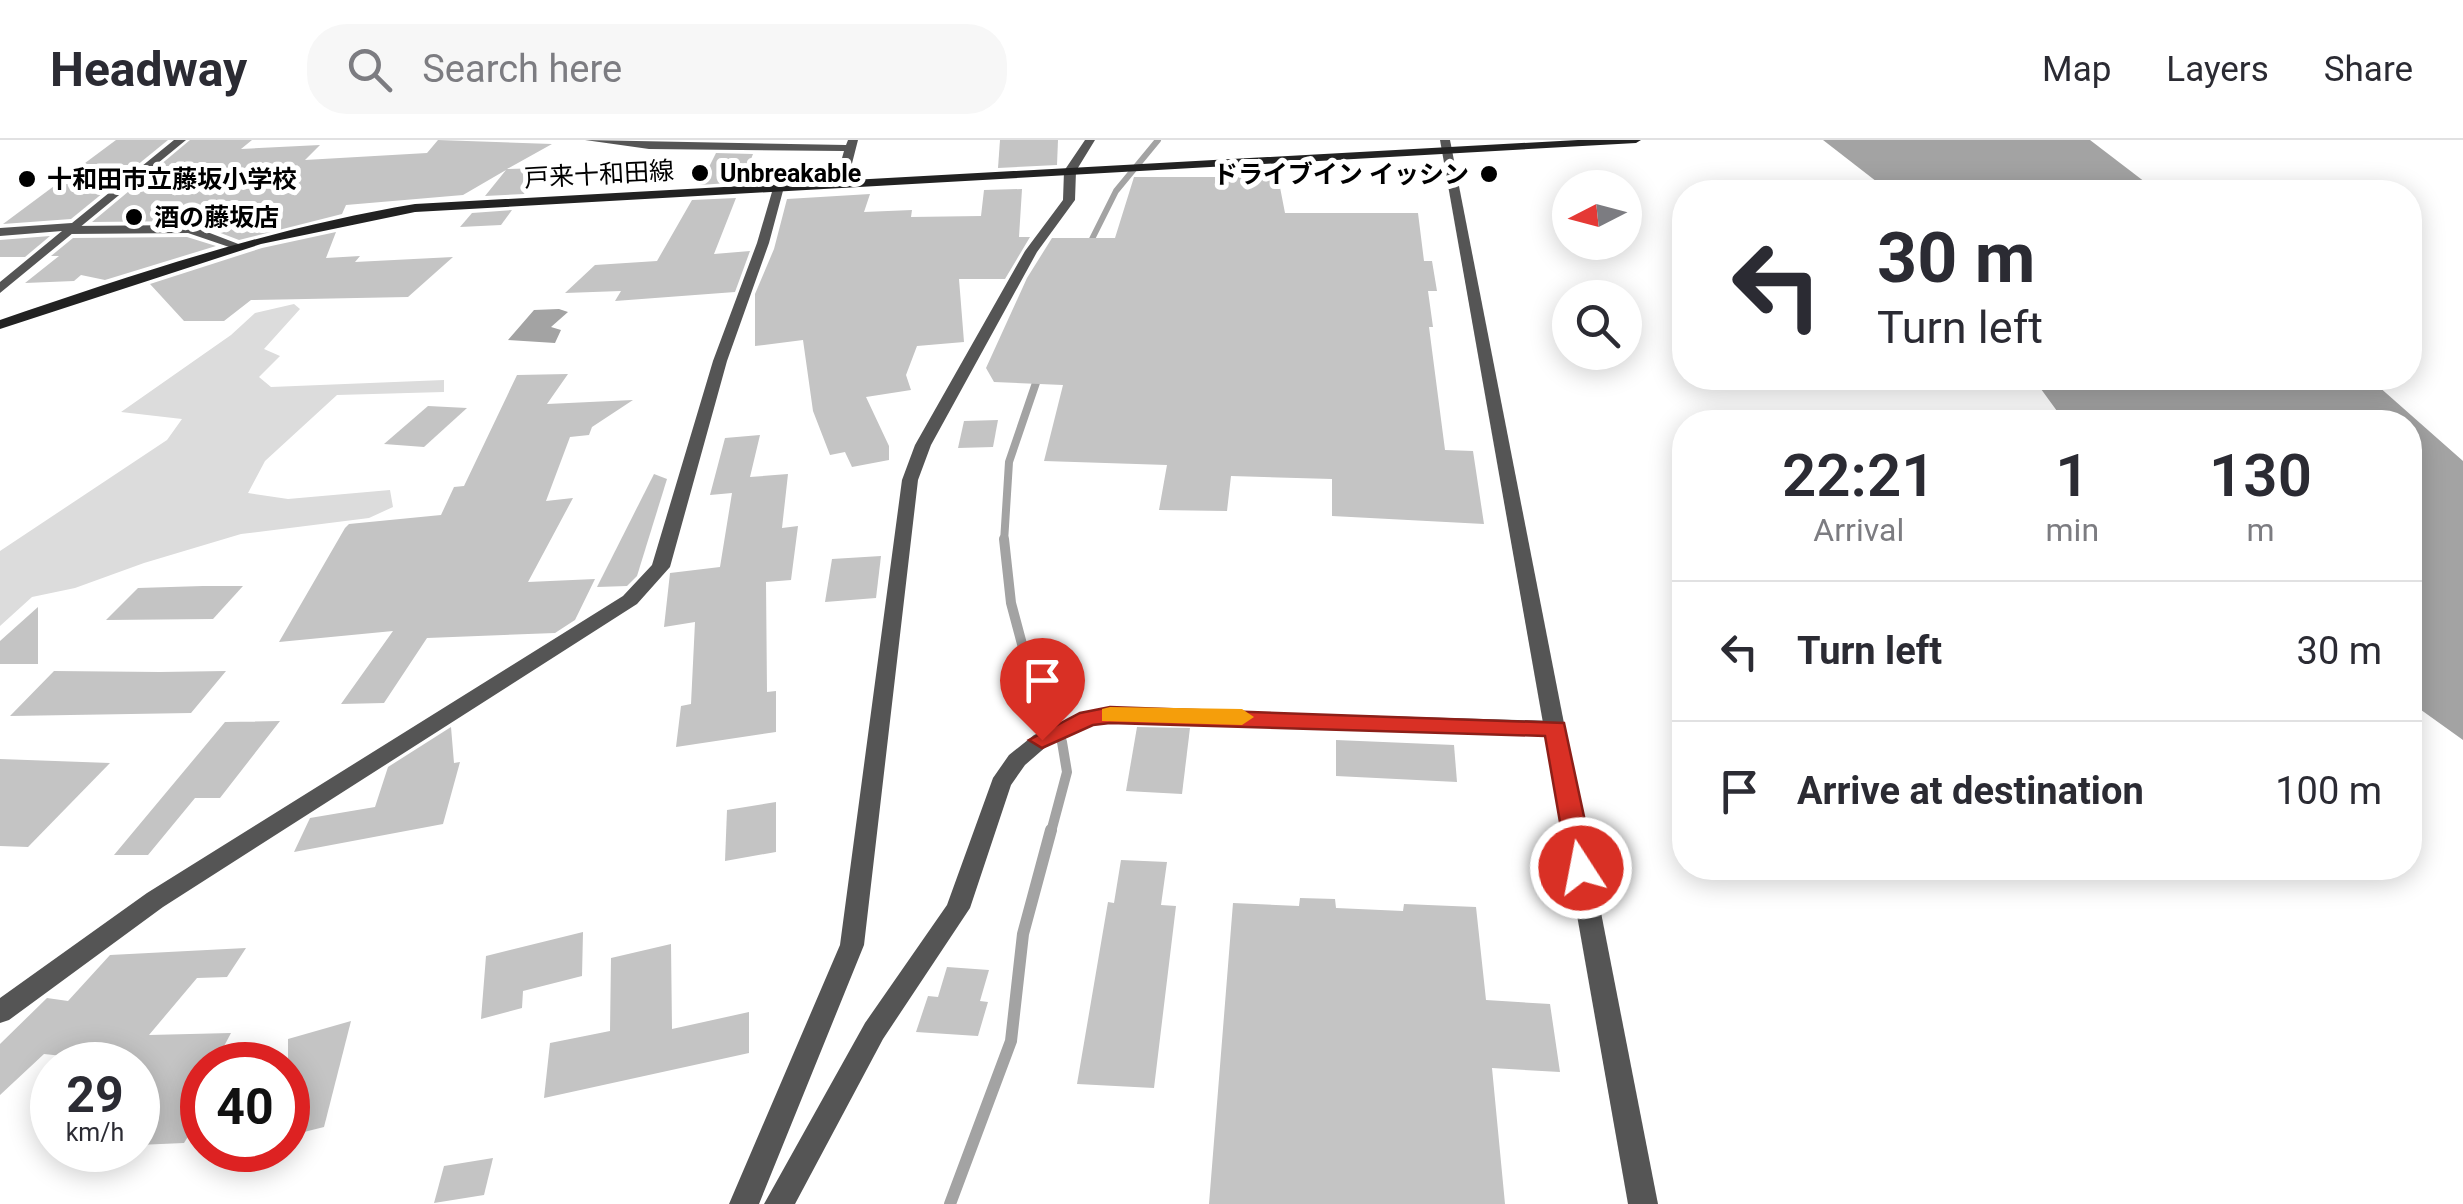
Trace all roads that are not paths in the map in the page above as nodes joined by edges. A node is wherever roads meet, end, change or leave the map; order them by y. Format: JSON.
{"nodes":[{"id":1,"x":182,"y":140,"type":"edge"},
{"id":2,"x":590,"y":140,"type":"edge"},
{"id":3,"x":1090,"y":140,"type":"edge"},
{"id":4,"x":1636,"y":140,"type":"edge"},
{"id":5,"x":851,"y":144,"type":"edge"},
{"id":6,"x":1445,"y":144,"type":"edge"},
{"id":7,"x":1070,"y":171,"type":"junction"},
{"id":8,"x":841,"y":183,"type":"junction"},
{"id":9,"x":778,"y":187,"type":"junction"},
{"id":10,"x":72,"y":228,"type":"junction"},
{"id":11,"x":0,"y":232,"type":"edge"},
{"id":12,"x":236,"y":244,"type":"junction"},
{"id":13,"x":0,"y":290,"type":"edge"},
{"id":14,"x":0,"y":326,"type":"edge"},
{"id":15,"x":1556,"y":728,"type":"junction"},
{"id":16,"x":0,"y":1012,"type":"edge"},
{"id":17,"x":744,"y":1204,"type":"edge"},
{"id":18,"x":779,"y":1204,"type":"edge"},
{"id":19,"x":1642,"y":1204,"type":"edge"}],
"edges":[{"from":1,"to":10,"type":"street"},
{"from":2,"to":5,"type":"street"},
{"from":3,"to":7,"type":"street"},
{"from":4,"to":6,"type":"main road","name":"戸来十和田線"},
{"from":5,"to":8,"type":"street"},
{"from":6,"to":7,"type":"main road","name":"戸来十和田線"},
{"from":6,"to":15,"type":"street"},
{"from":7,"to":8,"type":"main road","name":"戸来十和田線"},
{"from":7,"to":17,"type":"street"},
{"from":8,"to":9,"type":"main road","name":"戸来十和田線"},
{"from":9,"to":12,"type":"main road","name":"戸来十和田線"},
{"from":9,"to":16,"type":"street"},
{"from":10,"to":11,"type":"street"},
{"from":10,"to":12,"type":"street"},
{"from":10,"to":13,"type":"street"},
{"from":12,"to":14,"type":"main road","name":"戸来十和田線"},
{"from":15,"to":18,"type":"street"},
{"from":15,"to":19,"type":"street"}]}
